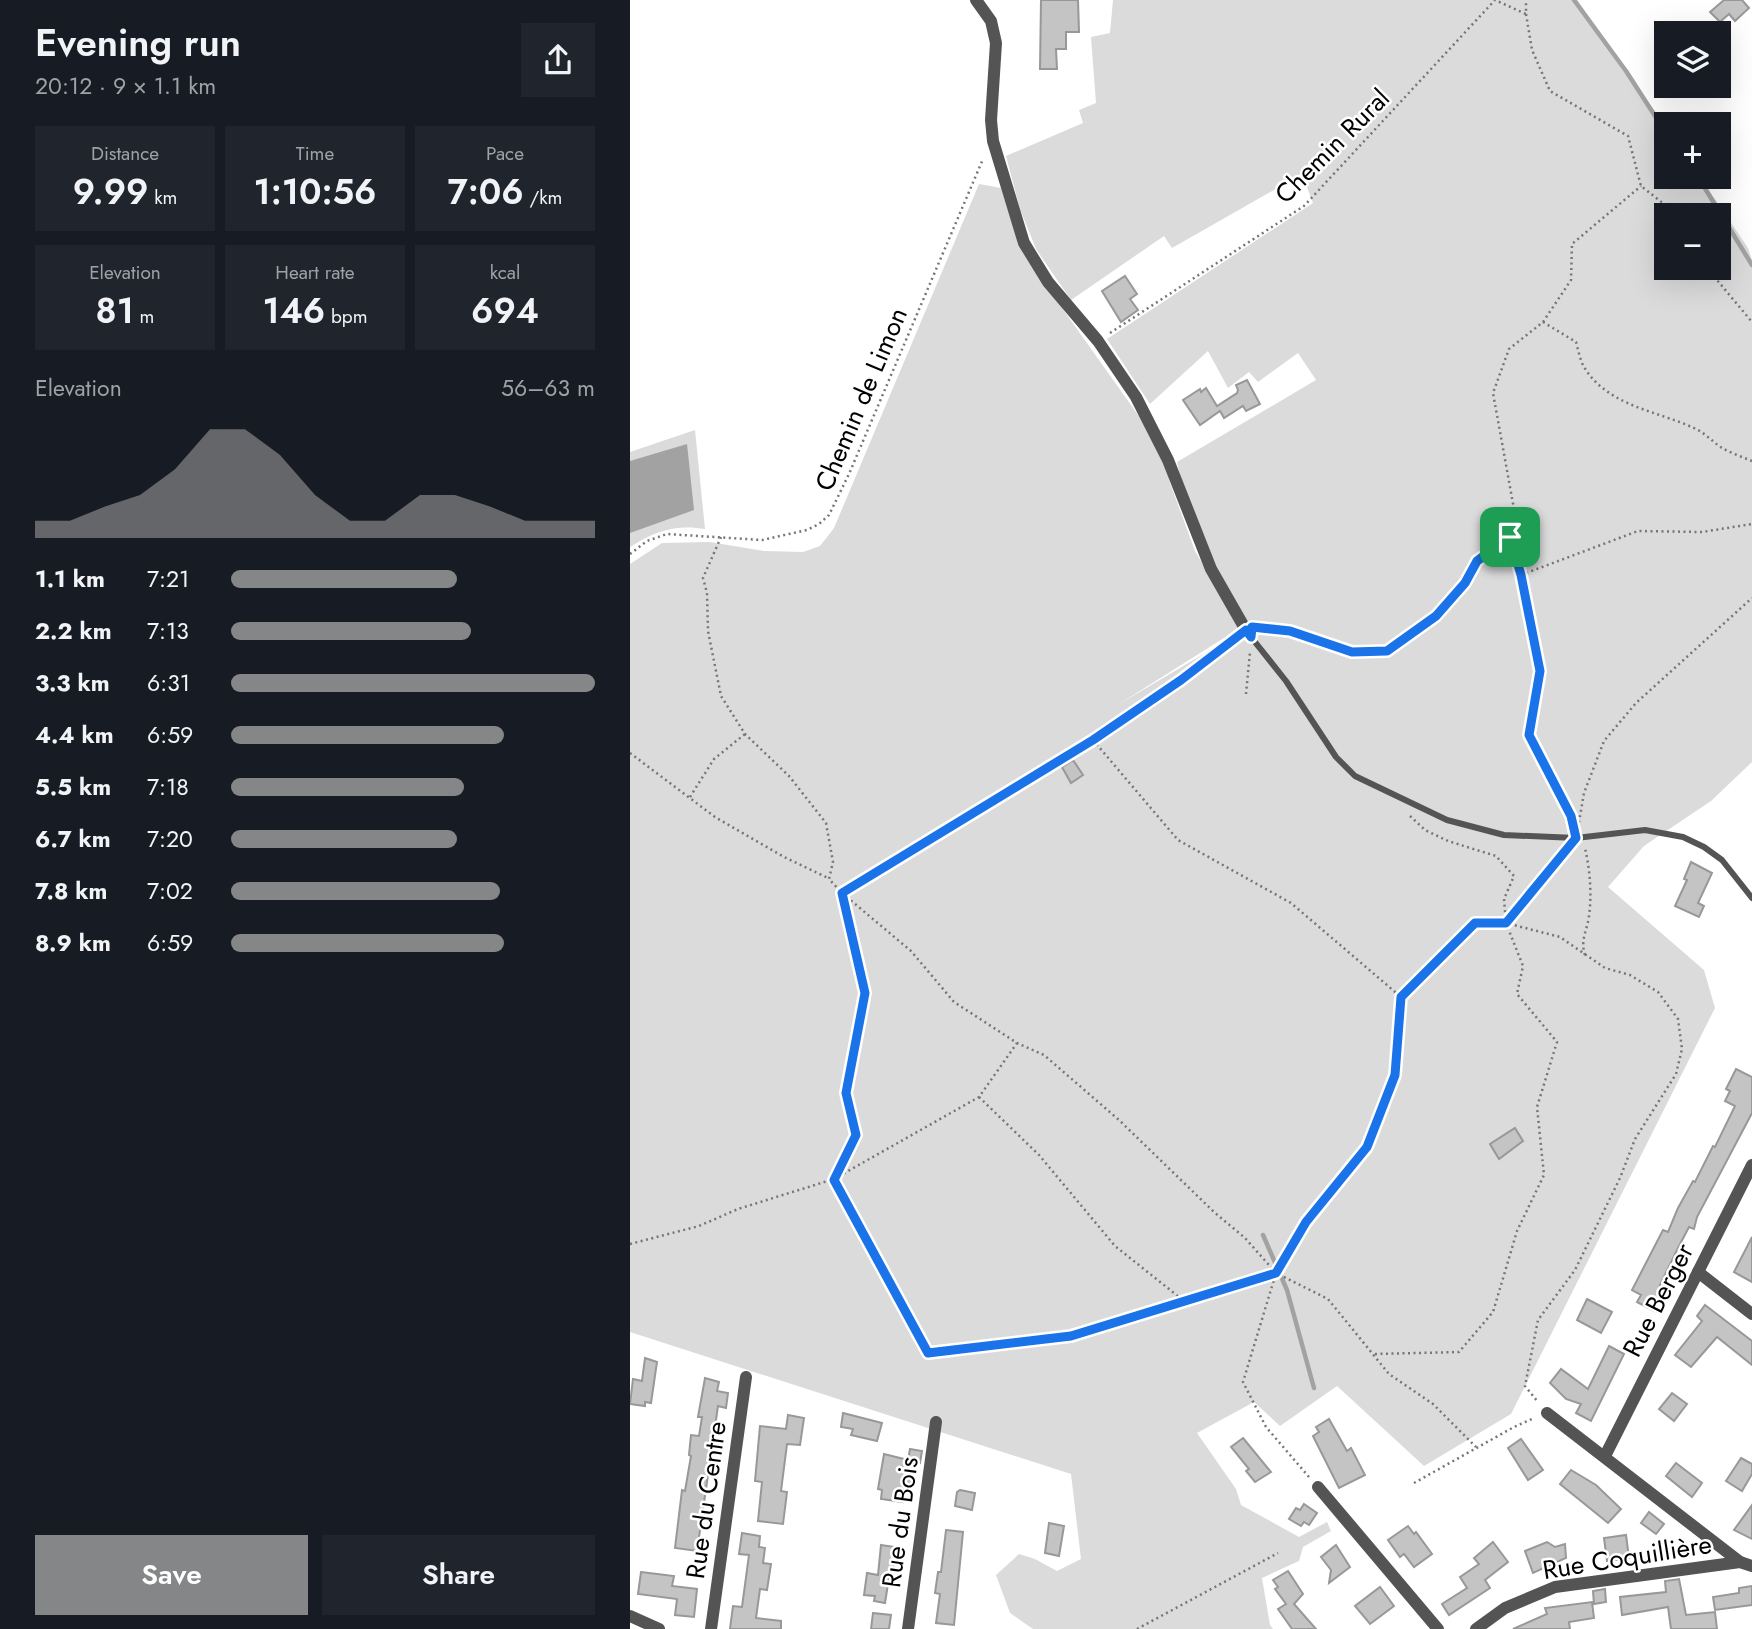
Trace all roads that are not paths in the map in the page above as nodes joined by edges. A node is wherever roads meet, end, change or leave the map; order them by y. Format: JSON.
{"nodes":[{"id":1,"x":976,"y":0,"type":"edge"},
{"id":2,"x":1248,"y":633,"type":"joint"},
{"id":3,"x":1752,"y":898,"type":"edge"},
{"id":4,"x":1752,"y":1165,"type":"edge"},
{"id":5,"x":1698,"y":1272,"type":"junction"},
{"id":6,"x":1752,"y":1314,"type":"edge"},
{"id":7,"x":746,"y":1377,"type":"dead end"},
{"id":8,"x":1547,"y":1413,"type":"road end"},
{"id":9,"x":936,"y":1422,"type":"dead end"},
{"id":10,"x":1605,"y":1456,"type":"junction"},
{"id":11,"x":1318,"y":1487,"type":"road end"},
{"id":12,"x":1746,"y":1564,"type":"edge"},
{"id":13,"x":630,"y":1616,"type":"edge"},
{"id":14,"x":659,"y":1629,"type":"edge"},
{"id":15,"x":710,"y":1629,"type":"edge"},
{"id":16,"x":908,"y":1629,"type":"edge"},
{"id":17,"x":1438,"y":1629,"type":"edge"},
{"id":18,"x":1476,"y":1629,"type":"edge"}],
"edges":[{"from":1,"to":2,"type":"street"},
{"from":2,"to":3,"type":"lane"},
{"from":4,"to":5,"type":"street","name":"Rue Berger"},
{"from":5,"to":6,"type":"street"},
{"from":5,"to":10,"type":"street","name":"Rue Berger"},
{"from":7,"to":15,"type":"street","name":"Rue du Centre"},
{"from":8,"to":10,"type":"street"},
{"from":9,"to":16,"type":"street","name":"Rue du Bois"},
{"from":10,"to":12,"type":"street"},
{"from":11,"to":17,"type":"street"},
{"from":12,"to":18,"type":"street","name":"Rue Coquillière"},
{"from":13,"to":14,"type":"street"}]}
